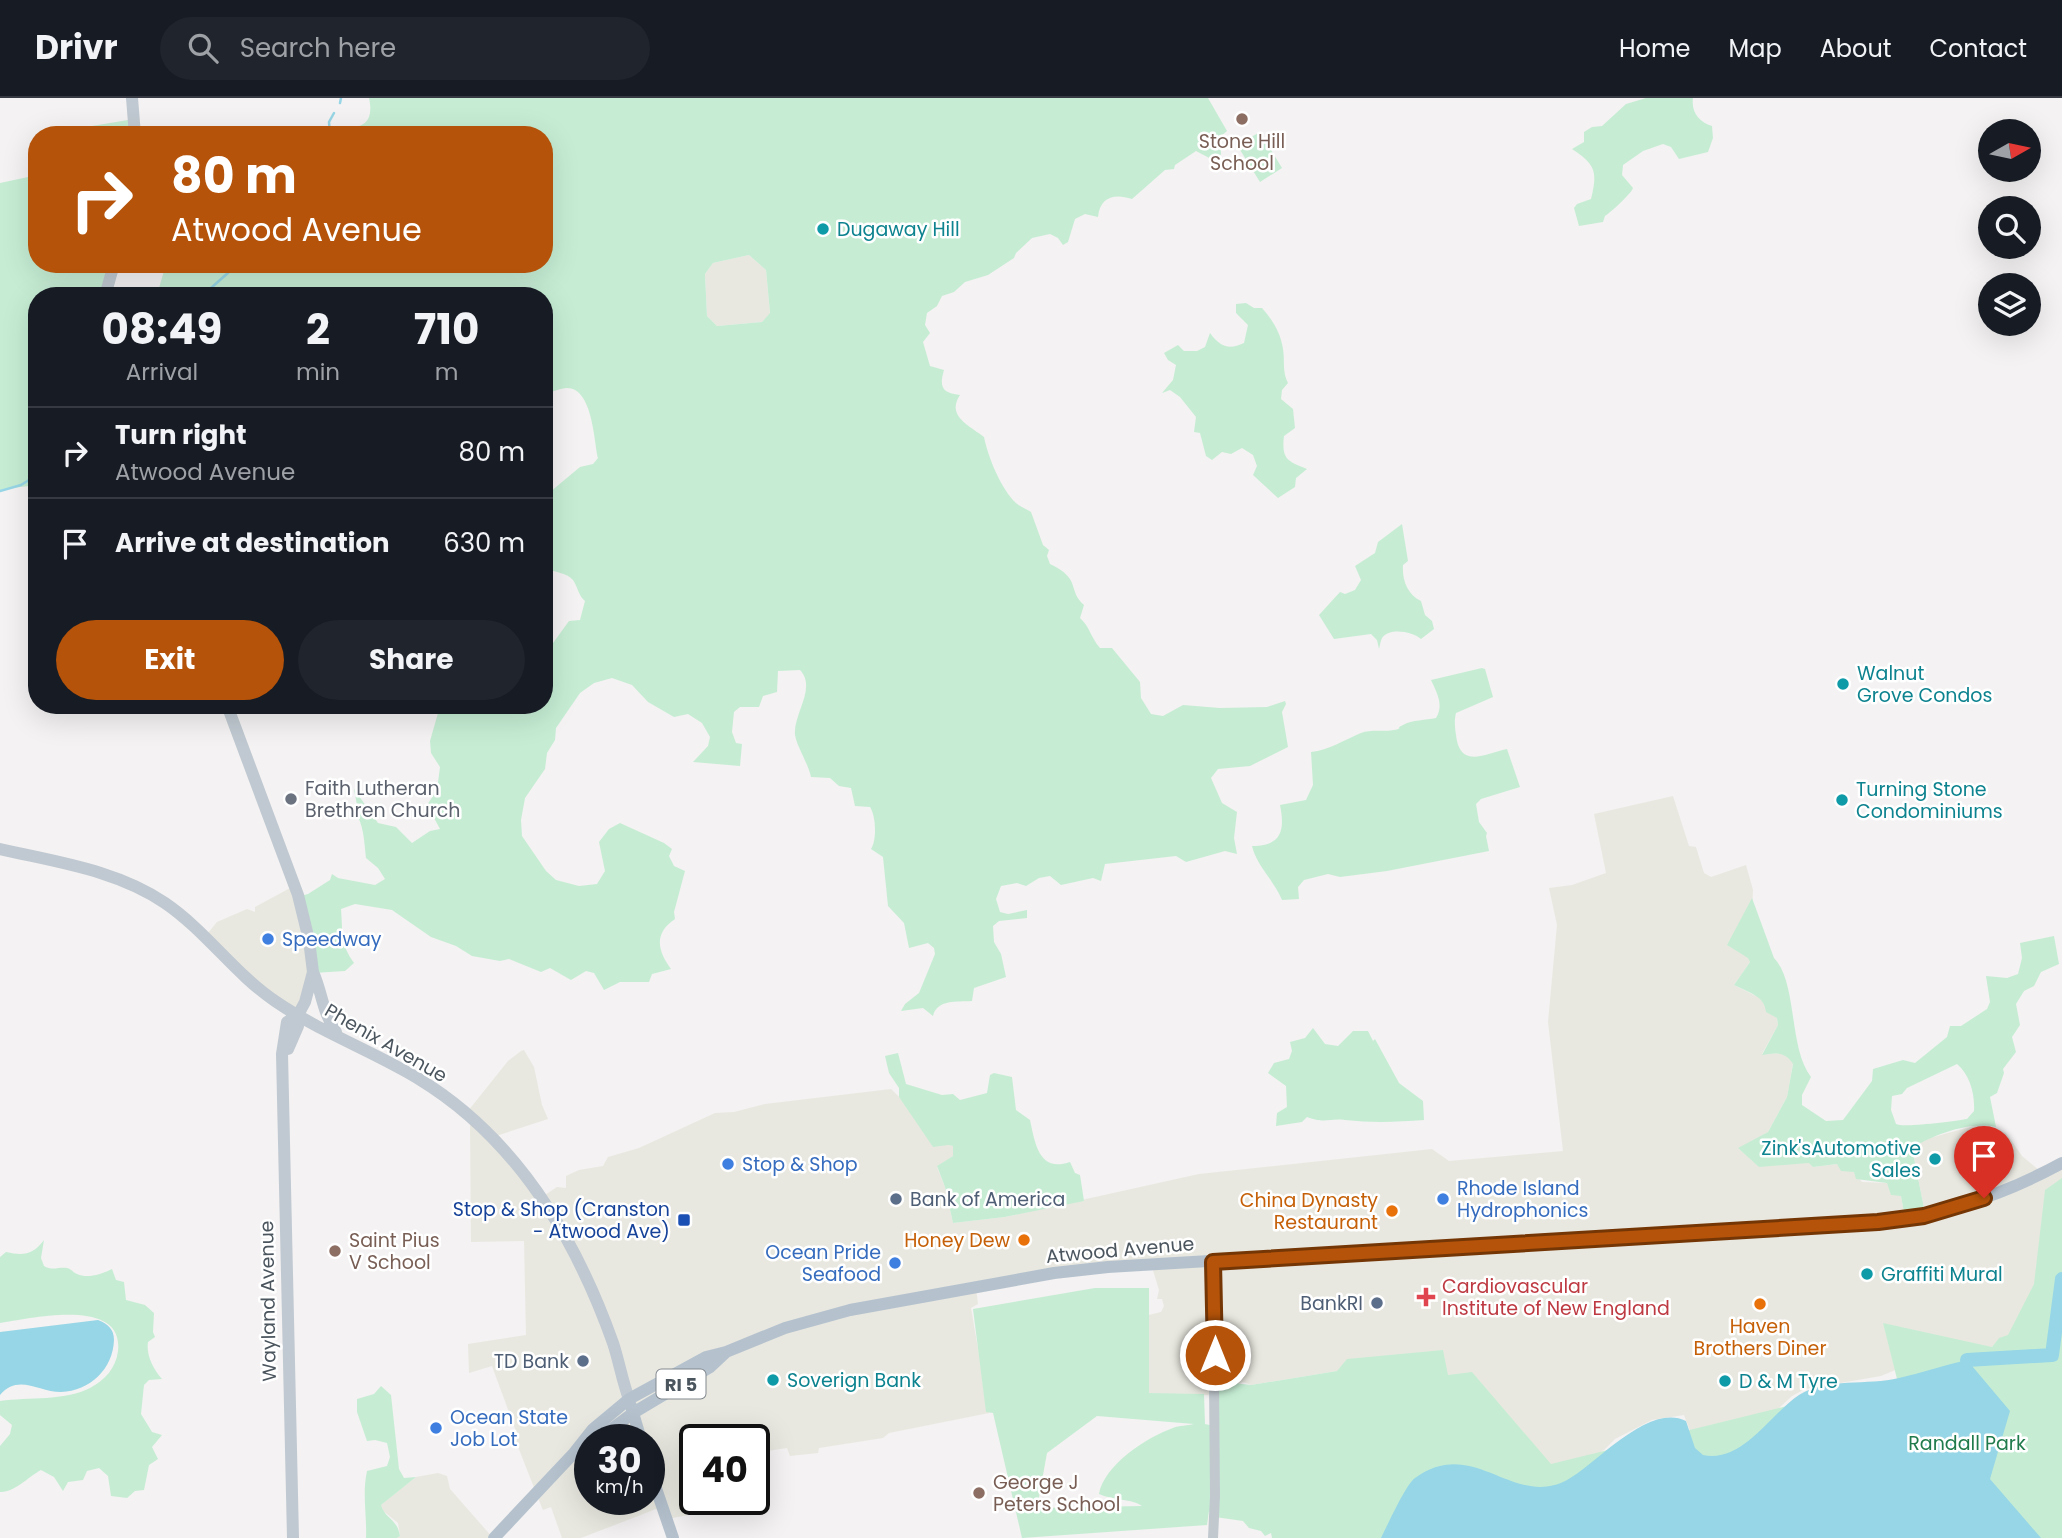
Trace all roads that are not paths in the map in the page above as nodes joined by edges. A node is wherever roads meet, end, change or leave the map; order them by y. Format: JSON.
{"nodes":[{"id":1,"x":132,"y":98,"type":"edge"},
{"id":2,"x":134,"y":126,"type":"edge"},
{"id":3,"x":230,"y":714,"type":"edge"},
{"id":4,"x":0,"y":849,"type":"edge"},
{"id":5,"x":313,"y":972,"type":"junction"},
{"id":6,"x":298,"y":1015,"type":"junction"},
{"id":7,"x":338,"y":1035,"type":"junction"},
{"id":8,"x":2062,"y":1163,"type":"edge"},
{"id":9,"x":1213,"y":1262,"type":"junction"},
{"id":10,"x":681,"y":1376,"type":"junction"},
{"id":11,"x":629,"y":1399,"type":"junction"},
{"id":12,"x":633,"y":1413,"type":"junction"},
{"id":13,"x":599,"y":1424,"type":"edge"},
{"id":14,"x":618,"y":1424,"type":"edge"},
{"id":15,"x":636,"y":1424,"type":"edge"},
{"id":16,"x":574,"y":1452,"type":"edge"},
{"id":17,"x":665,"y":1515,"type":"edge"},
{"id":18,"x":293,"y":1538,"type":"edge"},
{"id":19,"x":494,"y":1538,"type":"edge"},
{"id":20,"x":673,"y":1538,"type":"edge"},
{"id":21,"x":1213,"y":1538,"type":"edge"}],
"edges":[{"from":1,"to":2,"type":"main road"},
{"from":3,"to":5,"type":"main road"},
{"from":4,"to":6,"type":"main road","name":"Phenix Avenue"},
{"from":5,"to":6,"type":"main road","name":"Wayland Avenue"},
{"from":5,"to":7,"type":"main road"},
{"from":6,"to":7,"type":"main road","name":"Phenix Avenue"},
{"from":6,"to":18,"type":"main road","name":"Wayland Avenue"},
{"from":7,"to":11,"type":"main road","name":"Phenix Avenue"},
{"from":8,"to":9,"type":"main road","name":"Atwood Avenue","number":"RI 5"},
{"from":9,"to":10,"type":"main road","name":"Atwood Avenue","number":"RI 5"},
{"from":9,"to":21,"type":"street"},
{"from":10,"to":11,"type":"main road","name":"Atwood Avenue","number":"RI 5"},
{"from":10,"to":12,"type":"main road","name":"Atwood Avenue","number":"RI 5"},
{"from":11,"to":12,"type":"main road","name":"Phenix Avenue"},
{"from":11,"to":13,"type":"main road","name":"Atwood Avenue","number":"RI 5"},
{"from":12,"to":14,"type":"main road","name":"Atwood Avenue","number":"RI 5"},
{"from":12,"to":15,"type":"main road","name":"Phenix Avenue"},
{"from":16,"to":19,"type":"main road","name":"Atwood Avenue","number":"RI 5"},
{"from":17,"to":20,"type":"main road"}]}
